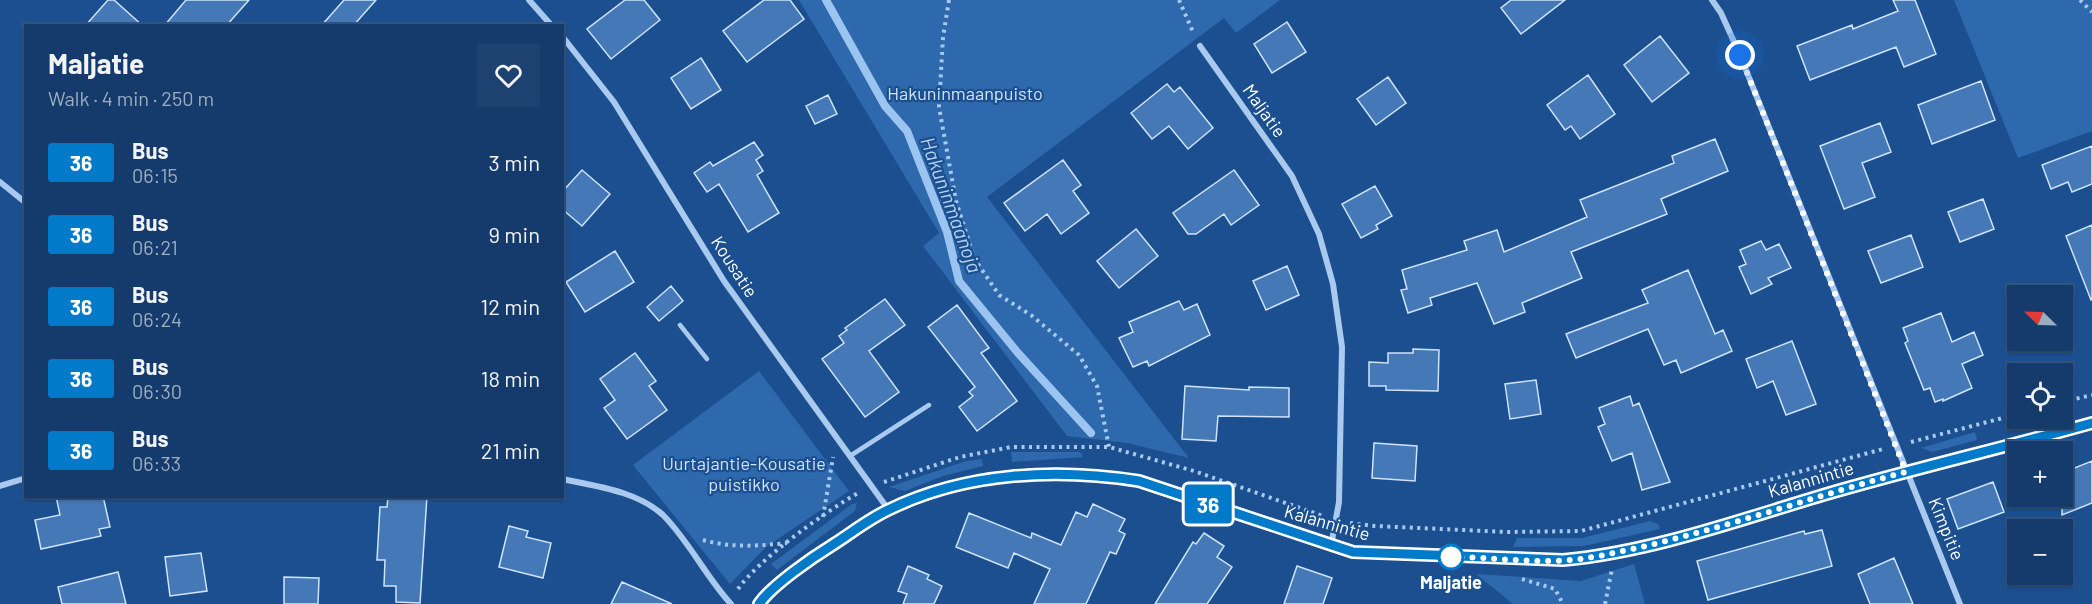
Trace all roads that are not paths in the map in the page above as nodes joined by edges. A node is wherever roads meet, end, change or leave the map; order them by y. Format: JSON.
{"nodes":[{"id":1,"x":529,"y":0,"type":"edge"},
{"id":2,"x":1712,"y":0,"type":"edge"},
{"id":3,"x":550,"y":24,"type":"edge"},
{"id":4,"x":564,"y":39,"type":"edge"},
{"id":5,"x":1200,"y":46,"type":"road end"},
{"id":6,"x":0,"y":182,"type":"edge"},
{"id":7,"x":24,"y":201,"type":"edge"},
{"id":8,"x":680,"y":325,"type":"dead end"},
{"id":9,"x":707,"y":359,"type":"dead end"},
{"id":10,"x":929,"y":405,"type":"dead end"},
{"id":11,"x":2092,"y":423,"type":"edge"},
{"id":12,"x":850,"y":456,"type":"junction"},
{"id":13,"x":1906,"y":472,"type":"junction"},
{"id":14,"x":24,"y":479,"type":"edge"},
{"id":15,"x":564,"y":479,"type":"edge"},
{"id":16,"x":0,"y":486,"type":"edge"},
{"id":17,"x":888,"y":510,"type":"junction"},
{"id":18,"x":1330,"y":546,"type":"junction"},
{"id":19,"x":731,"y":604,"type":"edge"},
{"id":20,"x":759,"y":604,"type":"edge"},
{"id":21,"x":1960,"y":604,"type":"edge"}],
"edges":[{"from":1,"to":3,"type":"street"},
{"from":2,"to":13,"type":"street","name":"Kimpitie"},
{"from":4,"to":12,"type":"street","name":"Kousatie"},
{"from":5,"to":18,"type":"street","name":"Maljatie"},
{"from":6,"to":7,"type":"street"},
{"from":8,"to":9,"type":"lane"},
{"from":10,"to":12,"type":"lane"},
{"from":11,"to":13,"type":"street","name":"Kalannintie"},
{"from":12,"to":17,"type":"street","name":"Kousatie"},
{"from":13,"to":18,"type":"street","name":"Kalannintie"},
{"from":13,"to":21,"type":"street","name":"Kimpitie"},
{"from":14,"to":16,"type":"street"},
{"from":15,"to":19,"type":"street"},
{"from":17,"to":18,"type":"street","name":"Kalannintie"},
{"from":17,"to":20,"type":"street","name":"Kalannintie"}]}
